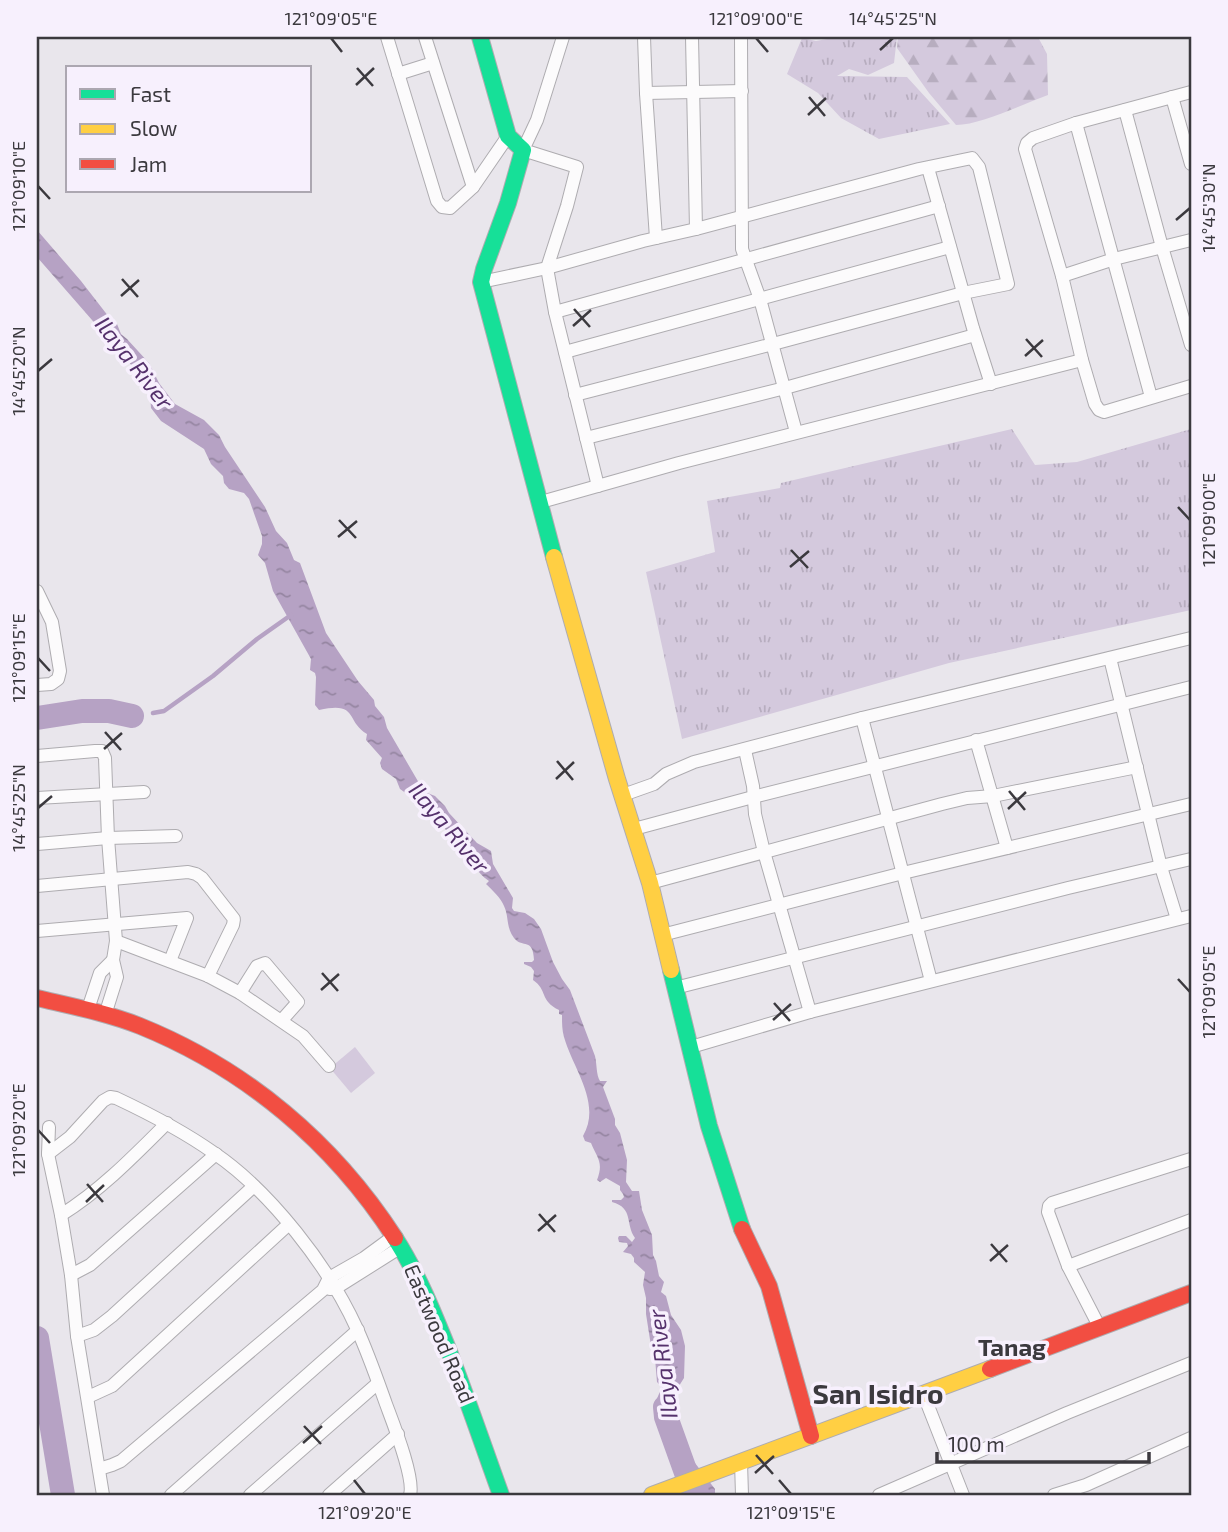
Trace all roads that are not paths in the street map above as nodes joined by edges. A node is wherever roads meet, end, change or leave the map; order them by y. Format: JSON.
{"nodes":[{"id":1,"x":387,"y":37,"type":"edge"},
{"id":2,"x":425,"y":37,"type":"edge"},
{"id":3,"x":480,"y":37,"type":"edge"},
{"id":4,"x":563,"y":37,"type":"edge"},
{"id":5,"x":644,"y":37,"type":"edge"},
{"id":6,"x":691,"y":37,"type":"edge"},
{"id":7,"x":741,"y":37,"type":"edge"},
{"id":8,"x":433,"y":63,"type":"junction"},
{"id":9,"x":398,"y":74,"type":"junction"},
{"id":10,"x":693,"y":91,"type":"junction"},
{"id":11,"x":742,"y":91,"type":"junction"},
{"id":12,"x":1191,"y":92,"type":"edge"},
{"id":13,"x":646,"y":93,"type":"junction"},
{"id":14,"x":1172,"y":97,"type":"junction"},
{"id":15,"x":1125,"y":110,"type":"junction"},
{"id":16,"x":1076,"y":123,"type":"junction"},
{"id":17,"x":508,"y":136,"type":"junction"},
{"id":18,"x":523,"y":150,"type":"junction"},
{"id":19,"x":1191,"y":164,"type":"edge"},
{"id":20,"x":928,"y":168,"type":"junction"},
{"id":21,"x":473,"y":187,"type":"junction"},
{"id":22,"x":939,"y":206,"type":"junction"},
{"id":23,"x":741,"y":217,"type":"junction"},
{"id":24,"x":696,"y":229,"type":"junction"},
{"id":25,"x":656,"y":238,"type":"junction"},
{"id":26,"x":1191,"y":240,"type":"edge"},
{"id":27,"x":950,"y":247,"type":"junction"},
{"id":28,"x":1162,"y":247,"type":"junction"},
{"id":29,"x":1114,"y":259,"type":"junction"},
{"id":30,"x":744,"y":260,"type":"junction"},
{"id":31,"x":547,"y":268,"type":"junction"},
{"id":32,"x":1062,"y":276,"type":"junction"},
{"id":33,"x":481,"y":282,"type":"junction"},
{"id":34,"x":963,"y":293,"type":"junction"},
{"id":35,"x":760,"y":299,"type":"junction"},
{"id":36,"x":555,"y":312,"type":"junction"},
{"id":37,"x":975,"y":335,"type":"junction"},
{"id":38,"x":773,"y":344,"type":"junction"},
{"id":39,"x":1191,"y":345,"type":"edge"},
{"id":40,"x":565,"y":352,"type":"junction"},
{"id":41,"x":1082,"y":360,"type":"junction"},
{"id":42,"x":991,"y":384,"type":"junction"},
{"id":43,"x":1191,"y":386,"type":"edge"},
{"id":44,"x":785,"y":388,"type":"junction"},
{"id":45,"x":575,"y":395,"type":"junction"},
{"id":46,"x":1151,"y":397,"type":"junction"},
{"id":47,"x":796,"y":432,"type":"junction"},
{"id":48,"x":586,"y":438,"type":"junction"},
{"id":49,"x":598,"y":486,"type":"junction"},
{"id":50,"x":541,"y":502,"type":"junction"},
{"id":51,"x":37,"y":591,"type":"edge"},
{"id":52,"x":52,"y":622,"type":"junction"},
{"id":53,"x":37,"y":623,"type":"edge"},
{"id":54,"x":1191,"y":638,"type":"edge"},
{"id":55,"x":1110,"y":658,"type":"junction"},
{"id":56,"x":37,"y":685,"type":"edge"},
{"id":57,"x":1191,"y":687,"type":"edge"},
{"id":58,"x":1122,"y":704,"type":"junction"},
{"id":59,"x":862,"y":718,"type":"junction"},
{"id":60,"x":976,"y":740,"type":"junction"},
{"id":61,"x":745,"y":750,"type":"junction"},
{"id":62,"x":37,"y":756,"type":"edge"},
{"id":63,"x":874,"y":767,"type":"junction"},
{"id":64,"x":1137,"y":767,"type":"junction"},
{"id":65,"x":144,"y":792,"type":"dead end"},
{"id":66,"x":106,"y":793,"type":"junction"},
{"id":67,"x":623,"y":795,"type":"junction"},
{"id":68,"x":993,"y":796,"type":"junction"},
{"id":69,"x":753,"y":797,"type":"junction"},
{"id":70,"x":37,"y":798,"type":"edge"},
{"id":71,"x":1191,"y":804,"type":"edge"},
{"id":72,"x":1149,"y":815,"type":"junction"},
{"id":73,"x":888,"y":818,"type":"junction"},
{"id":74,"x":634,"y":829,"type":"junction"},
{"id":75,"x":176,"y":836,"type":"dead end"},
{"id":76,"x":108,"y":838,"type":"junction"},
{"id":77,"x":37,"y":844,"type":"edge"},
{"id":78,"x":1007,"y":848,"type":"junction"},
{"id":79,"x":764,"y":852,"type":"junction"},
{"id":80,"x":1191,"y":859,"type":"edge"},
{"id":81,"x":1161,"y":867,"type":"junction"},
{"id":82,"x":903,"y":873,"type":"junction"},
{"id":83,"x":112,"y":880,"type":"junction"},
{"id":84,"x":649,"y":883,"type":"junction"},
{"id":85,"x":37,"y":886,"type":"edge"},
{"id":86,"x":780,"y":905,"type":"junction"},
{"id":87,"x":1191,"y":916,"type":"edge"},
{"id":88,"x":1177,"y":919,"type":"junction"},
{"id":89,"x":114,"y":924,"type":"junction"},
{"id":90,"x":918,"y":926,"type":"junction"},
{"id":91,"x":37,"y":931,"type":"edge"},
{"id":92,"x":662,"y":935,"type":"junction"},
{"id":93,"x":116,"y":941,"type":"junction"},
{"id":94,"x":795,"y":958,"type":"junction"},
{"id":95,"x":113,"y":960,"type":"junction"},
{"id":96,"x":170,"y":961,"type":"junction"},
{"id":97,"x":208,"y":976,"type":"junction"},
{"id":98,"x":931,"y":981,"type":"junction"},
{"id":99,"x":675,"y":988,"type":"junction"},
{"id":100,"x":240,"y":993,"type":"junction"},
{"id":101,"x":37,"y":998,"type":"edge"},
{"id":102,"x":88,"y":1009,"type":"junction"},
{"id":103,"x":810,"y":1012,"type":"junction"},
{"id":104,"x":105,"y":1015,"type":"junction"},
{"id":105,"x":282,"y":1020,"type":"junction"},
{"id":106,"x":691,"y":1047,"type":"junction"},
{"id":107,"x":329,"y":1066,"type":"dead end"},
{"id":108,"x":167,"y":1123,"type":"junction"},
{"id":109,"x":49,"y":1127,"type":"dead end"},
{"id":110,"x":48,"y":1154,"type":"junction"},
{"id":111,"x":216,"y":1154,"type":"junction"},
{"id":112,"x":1191,"y":1159,"type":"edge"},
{"id":113,"x":254,"y":1186,"type":"junction"},
{"id":114,"x":61,"y":1216,"type":"junction"},
{"id":115,"x":1191,"y":1220,"type":"edge"},
{"id":116,"x":289,"y":1224,"type":"junction"},
{"id":117,"x":398,"y":1242,"type":"junction"},
{"id":118,"x":1068,"y":1266,"type":"junction"},
{"id":119,"x":71,"y":1275,"type":"junction"},
{"id":120,"x":329,"y":1286,"type":"junction"},
{"id":121,"x":1191,"y":1293,"type":"edge"},
{"id":122,"x":1100,"y":1328,"type":"junction"},
{"id":123,"x":358,"y":1330,"type":"junction"},
{"id":124,"x":78,"y":1336,"type":"junction"},
{"id":125,"x":1191,"y":1363,"type":"edge"},
{"id":126,"x":378,"y":1383,"type":"junction"},
{"id":127,"x":923,"y":1393,"type":"junction"},
{"id":128,"x":88,"y":1397,"type":"junction"},
{"id":129,"x":398,"y":1434,"type":"junction"},
{"id":130,"x":811,"y":1436,"type":"junction"},
{"id":131,"x":1191,"y":1438,"type":"edge"},
{"id":132,"x":951,"y":1464,"type":"junction"},
{"id":133,"x":734,"y":1465,"type":"junction"},
{"id":134,"x":99,"y":1469,"type":"junction"},
{"id":135,"x":656,"y":1494,"type":"edge"},
{"id":136,"x":103,"y":1495,"type":"edge"},
{"id":137,"x":171,"y":1495,"type":"edge"},
{"id":138,"x":250,"y":1495,"type":"edge"},
{"id":139,"x":329,"y":1495,"type":"edge"},
{"id":140,"x":410,"y":1495,"type":"edge"},
{"id":141,"x":501,"y":1495,"type":"edge"},
{"id":142,"x":742,"y":1495,"type":"edge"},
{"id":143,"x":879,"y":1495,"type":"edge"},
{"id":144,"x":963,"y":1495,"type":"edge"},
{"id":145,"x":1054,"y":1495,"type":"edge"}],
"edges":[{"from":1,"to":9,"type":"street"},
{"from":2,"to":8,"type":"street"},
{"from":3,"to":17,"type":"street"},
{"from":4,"to":18,"type":"street"},
{"from":5,"to":13,"type":"street"},
{"from":6,"to":10,"type":"street"},
{"from":7,"to":11,"type":"street"},
{"from":8,"to":9,"type":"street"},
{"from":8,"to":21,"type":"street"},
{"from":9,"to":21,"type":"street"},
{"from":10,"to":11,"type":"street"},
{"from":10,"to":13,"type":"street"},
{"from":10,"to":24,"type":"street"},
{"from":11,"to":23,"type":"street"},
{"from":12,"to":14,"type":"street"},
{"from":13,"to":25,"type":"street"},
{"from":14,"to":15,"type":"street"},
{"from":14,"to":19,"type":"street"},
{"from":15,"to":16,"type":"street"},
{"from":15,"to":28,"type":"street"},
{"from":16,"to":29,"type":"street"},
{"from":16,"to":32,"type":"street"},
{"from":17,"to":18,"type":"street"},
{"from":17,"to":21,"type":"street"},
{"from":18,"to":31,"type":"street"},
{"from":18,"to":33,"type":"street"},
{"from":20,"to":22,"type":"street"},
{"from":20,"to":23,"type":"street"},
{"from":20,"to":34,"type":"street"},
{"from":22,"to":27,"type":"street"},
{"from":22,"to":30,"type":"street"},
{"from":23,"to":24,"type":"street"},
{"from":23,"to":30,"type":"street"},
{"from":24,"to":25,"type":"street"},
{"from":25,"to":31,"type":"street"},
{"from":26,"to":28,"type":"street"},
{"from":27,"to":34,"type":"street"},
{"from":27,"to":35,"type":"street"},
{"from":28,"to":29,"type":"street"},
{"from":28,"to":39,"type":"street"},
{"from":29,"to":32,"type":"street"},
{"from":29,"to":46,"type":"street"},
{"from":30,"to":35,"type":"street"},
{"from":30,"to":36,"type":"street"},
{"from":31,"to":33,"type":"street"},
{"from":31,"to":36,"type":"street"},
{"from":32,"to":41,"type":"street"},
{"from":33,"to":50,"type":"street"},
{"from":34,"to":37,"type":"street"},
{"from":34,"to":38,"type":"street"},
{"from":35,"to":38,"type":"street"},
{"from":35,"to":40,"type":"street"},
{"from":36,"to":40,"type":"street"},
{"from":37,"to":42,"type":"street"},
{"from":37,"to":44,"type":"street"},
{"from":38,"to":44,"type":"street"},
{"from":38,"to":45,"type":"street"},
{"from":40,"to":45,"type":"street"},
{"from":41,"to":42,"type":"street"},
{"from":41,"to":46,"type":"street"},
{"from":42,"to":47,"type":"street"},
{"from":43,"to":46,"type":"street"},
{"from":44,"to":47,"type":"street"},
{"from":44,"to":48,"type":"street"},
{"from":45,"to":48,"type":"street"},
{"from":47,"to":49,"type":"street"},
{"from":48,"to":49,"type":"street"},
{"from":49,"to":50,"type":"street"},
{"from":50,"to":67,"type":"street"},
{"from":51,"to":52,"type":"street"},
{"from":52,"to":53,"type":"street"},
{"from":52,"to":56,"type":"street"},
{"from":54,"to":55,"type":"street"},
{"from":55,"to":58,"type":"street"},
{"from":55,"to":59,"type":"street"},
{"from":57,"to":58,"type":"street"},
{"from":58,"to":60,"type":"street"},
{"from":58,"to":64,"type":"street"},
{"from":59,"to":61,"type":"street"},
{"from":59,"to":63,"type":"street"},
{"from":60,"to":63,"type":"street"},
{"from":60,"to":68,"type":"street"},
{"from":61,"to":67,"type":"street"},
{"from":61,"to":69,"type":"street"},
{"from":62,"to":66,"type":"street"},
{"from":63,"to":69,"type":"street"},
{"from":63,"to":73,"type":"street"},
{"from":64,"to":68,"type":"street"},
{"from":64,"to":72,"type":"street"},
{"from":65,"to":66,"type":"street"},
{"from":66,"to":70,"type":"street"},
{"from":66,"to":76,"type":"street"},
{"from":67,"to":74,"type":"street"},
{"from":68,"to":73,"type":"street"},
{"from":68,"to":78,"type":"street"},
{"from":69,"to":74,"type":"street"},
{"from":69,"to":79,"type":"street"},
{"from":71,"to":72,"type":"street"},
{"from":72,"to":78,"type":"street"},
{"from":72,"to":81,"type":"street"},
{"from":73,"to":79,"type":"street"},
{"from":73,"to":82,"type":"street"},
{"from":74,"to":84,"type":"street"},
{"from":75,"to":76,"type":"street"},
{"from":76,"to":77,"type":"street"},
{"from":76,"to":83,"type":"street"},
{"from":78,"to":82,"type":"street"},
{"from":79,"to":84,"type":"street"},
{"from":79,"to":86,"type":"street"},
{"from":80,"to":81,"type":"street"},
{"from":81,"to":88,"type":"street"},
{"from":81,"to":90,"type":"street"},
{"from":82,"to":86,"type":"street"},
{"from":82,"to":90,"type":"street"},
{"from":83,"to":85,"type":"street"},
{"from":83,"to":89,"type":"street"},
{"from":83,"to":97,"type":"street"},
{"from":84,"to":92,"type":"street"},
{"from":86,"to":92,"type":"street"},
{"from":86,"to":94,"type":"street"},
{"from":87,"to":88,"type":"street"},
{"from":88,"to":98,"type":"street"},
{"from":89,"to":91,"type":"street"},
{"from":89,"to":93,"type":"street"},
{"from":89,"to":96,"type":"street"},
{"from":90,"to":94,"type":"street"},
{"from":90,"to":98,"type":"street"},
{"from":92,"to":99,"type":"street"},
{"from":93,"to":95,"type":"street"},
{"from":93,"to":96,"type":"street"},
{"from":94,"to":99,"type":"street"},
{"from":94,"to":103,"type":"street"},
{"from":95,"to":102,"type":"street"},
{"from":95,"to":104,"type":"street"},
{"from":96,"to":97,"type":"street"},
{"from":97,"to":100,"type":"street"},
{"from":98,"to":103,"type":"street"},
{"from":99,"to":106,"type":"street"},
{"from":100,"to":105,"type":"street"},
{"from":100,"to":105,"type":"street"},
{"from":101,"to":102,"type":"street","name":"Eastwood Road"},
{"from":102,"to":104,"type":"street","name":"Eastwood Road"},
{"from":103,"to":106,"type":"street"},
{"from":104,"to":117,"type":"street","name":"Eastwood Road"},
{"from":105,"to":107,"type":"street"},
{"from":106,"to":130,"type":"street"},
{"from":108,"to":110,"type":"street"},
{"from":108,"to":111,"type":"street"},
{"from":108,"to":114,"type":"street"},
{"from":109,"to":110,"type":"street"},
{"from":110,"to":114,"type":"street"},
{"from":111,"to":113,"type":"street"},
{"from":111,"to":119,"type":"street"},
{"from":112,"to":118,"type":"street"},
{"from":113,"to":116,"type":"street"},
{"from":113,"to":124,"type":"street"},
{"from":114,"to":119,"type":"street"},
{"from":115,"to":118,"type":"street"},
{"from":116,"to":120,"type":"street"},
{"from":116,"to":128,"type":"street"},
{"from":117,"to":120,"type":"street"},
{"from":117,"to":141,"type":"street","name":"Eastwood Road"},
{"from":118,"to":122,"type":"street"},
{"from":119,"to":124,"type":"street"},
{"from":120,"to":123,"type":"street"},
{"from":120,"to":134,"type":"street"},
{"from":121,"to":122,"type":"street"},
{"from":122,"to":127,"type":"street"},
{"from":123,"to":126,"type":"street"},
{"from":123,"to":137,"type":"street"},
{"from":124,"to":128,"type":"street"},
{"from":125,"to":132,"type":"street"},
{"from":126,"to":129,"type":"street"},
{"from":126,"to":138,"type":"street"},
{"from":127,"to":130,"type":"street"},
{"from":127,"to":132,"type":"street"},
{"from":128,"to":134,"type":"street"},
{"from":129,"to":139,"type":"street"},
{"from":129,"to":140,"type":"street"},
{"from":130,"to":133,"type":"street"},
{"from":131,"to":145,"type":"street"},
{"from":132,"to":143,"type":"street"},
{"from":132,"to":144,"type":"street"},
{"from":133,"to":135,"type":"street"},
{"from":133,"to":142,"type":"street"},
{"from":134,"to":136,"type":"street"}]}
